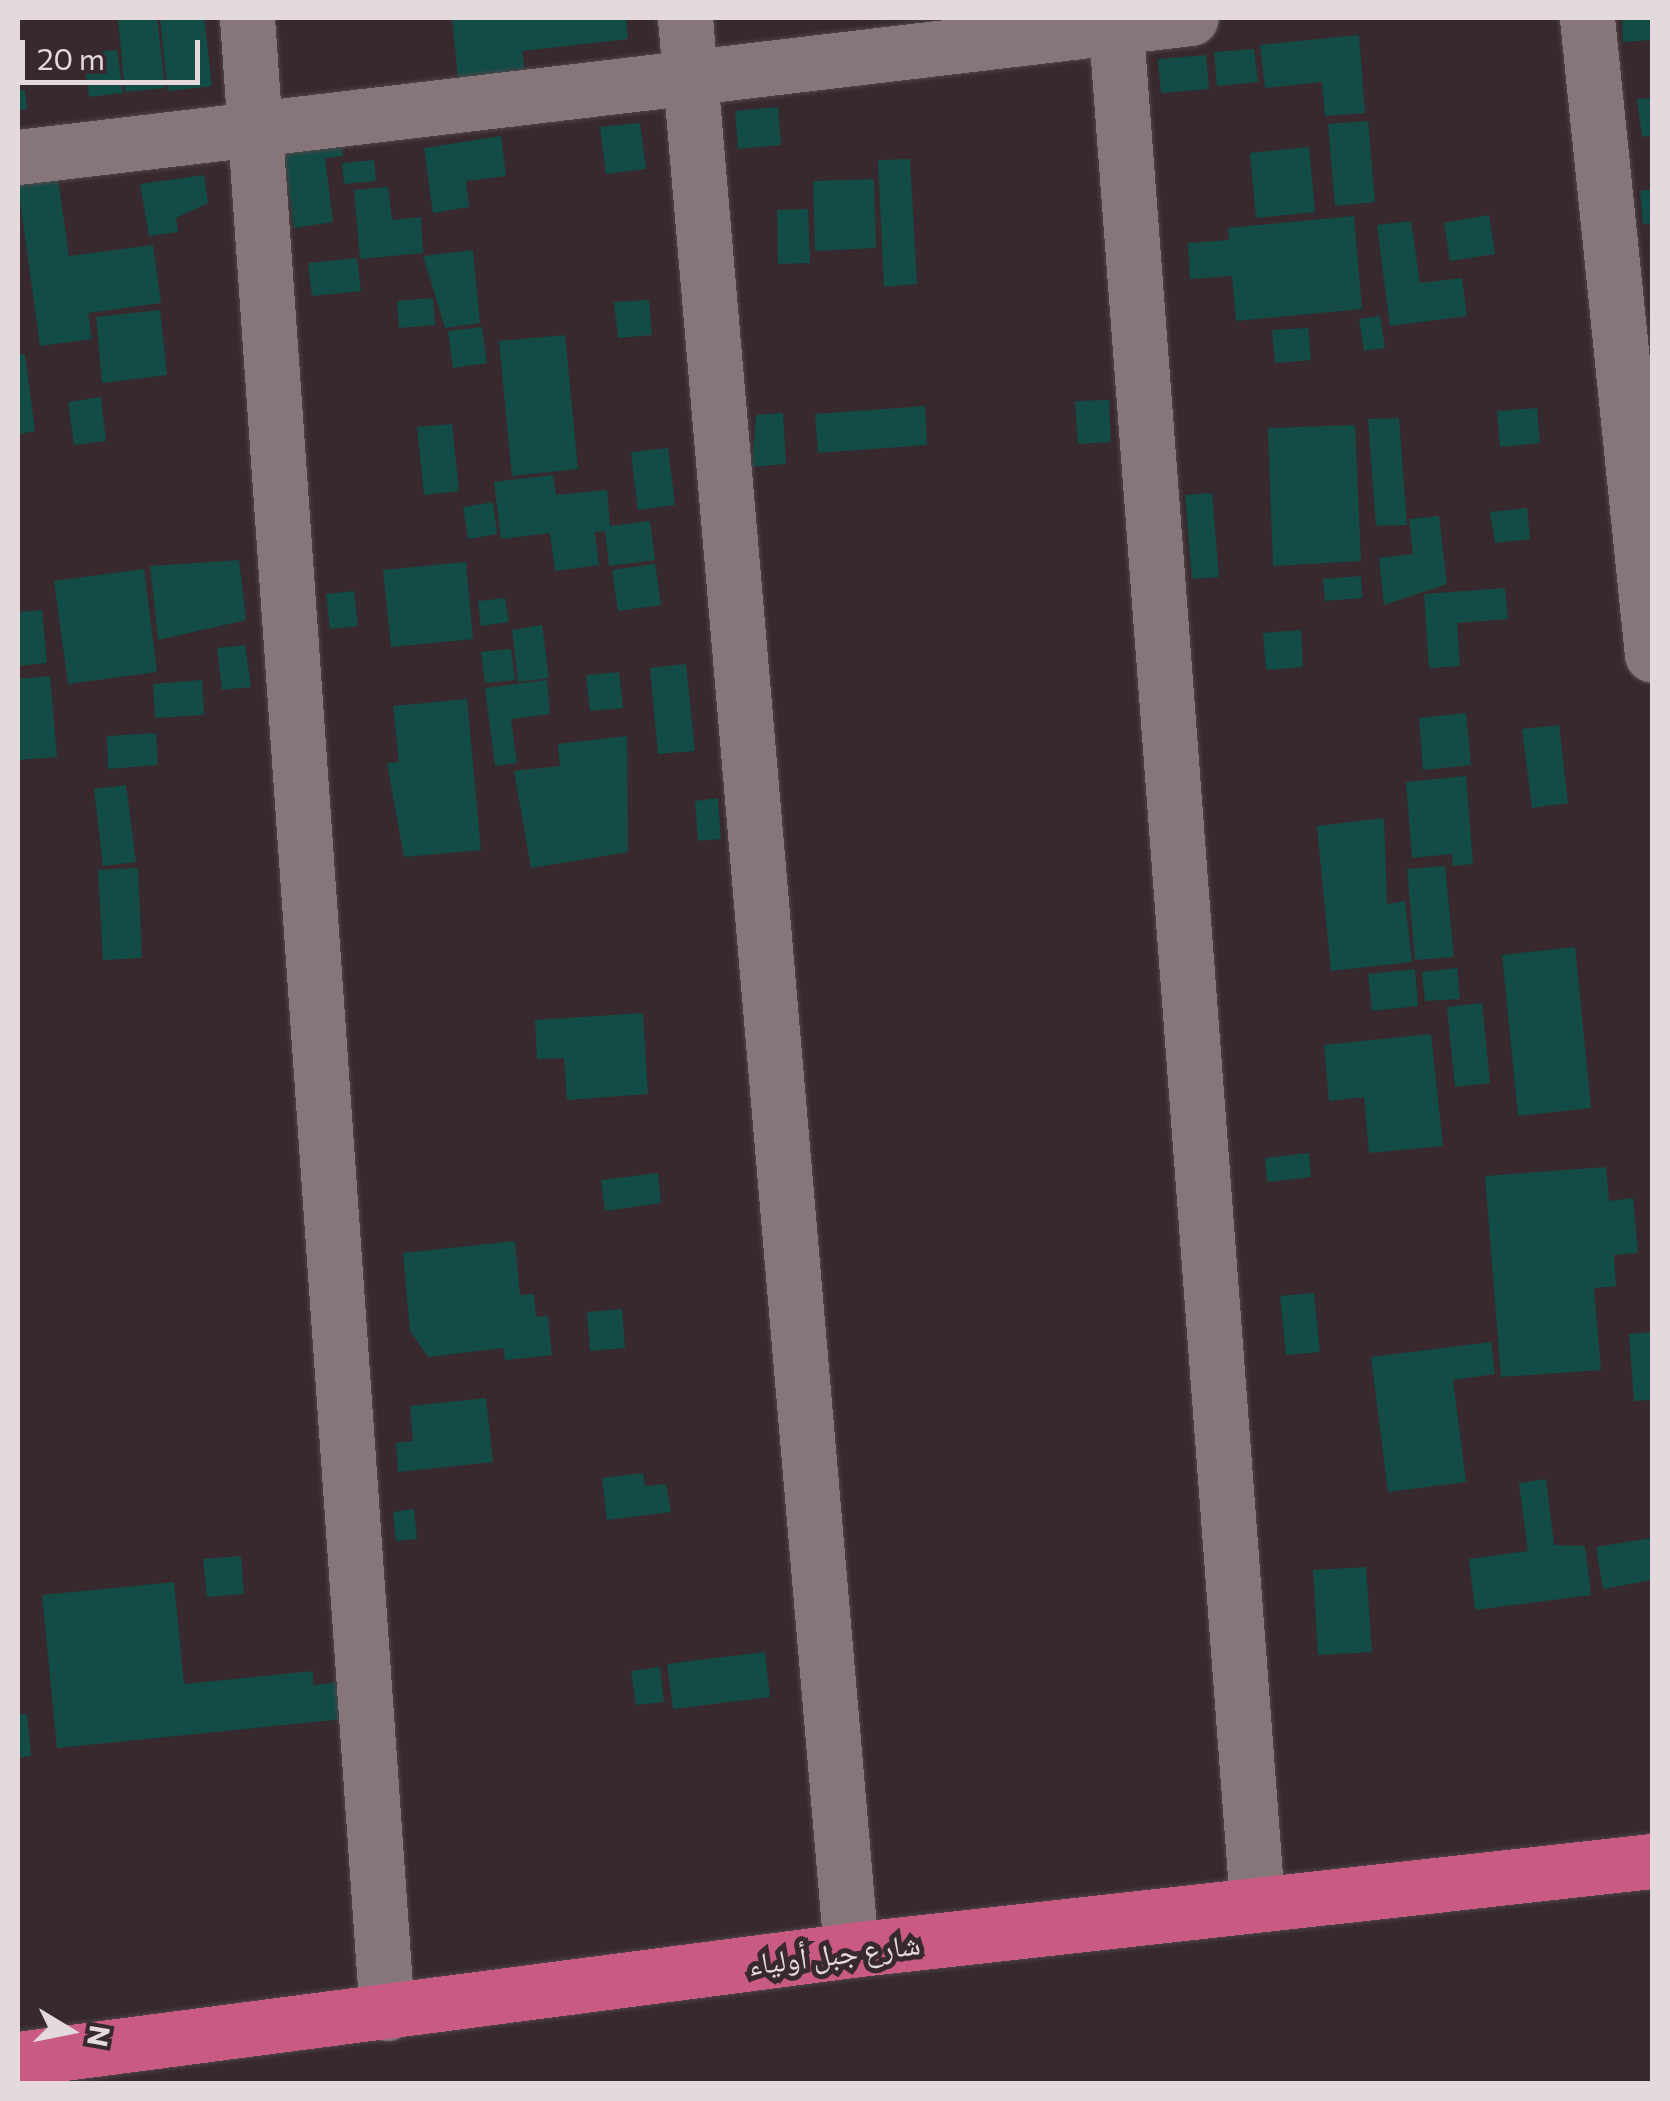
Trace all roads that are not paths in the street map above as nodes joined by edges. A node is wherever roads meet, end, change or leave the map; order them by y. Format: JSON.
{"nodes":[{"id":1,"x":246,"y":18,"type":"edge"},
{"id":2,"x":686,"y":18,"type":"edge"},
{"id":3,"x":1191,"y":18,"type":"edge"},
{"id":4,"x":1587,"y":18,"type":"edge"},
{"id":5,"x":1116,"y":22,"type":"edge"},
{"id":6,"x":690,"y":80,"type":"junction"},
{"id":7,"x":259,"y":122,"type":"junction"},
{"id":8,"x":18,"y":157,"type":"edge"},
{"id":9,"x":1652,"y":655,"type":"edge"},
{"id":10,"x":1652,"y":1861,"type":"edge"},
{"id":11,"x":1258,"y":1902,"type":"junction"},
{"id":12,"x":851,"y":1950,"type":"junction"},
{"id":13,"x":387,"y":2012,"type":"junction"},
{"id":14,"x":18,"y":2059,"type":"edge"}],
"edges":[{"from":1,"to":7,"type":"street"},
{"from":2,"to":6,"type":"street"},
{"from":3,"to":5,"type":"street"},
{"from":4,"to":9,"type":"street"},
{"from":5,"to":6,"type":"street"},
{"from":5,"to":11,"type":"street"},
{"from":6,"to":7,"type":"street"},
{"from":6,"to":12,"type":"street"},
{"from":7,"to":8,"type":"street"},
{"from":7,"to":13,"type":"street"},
{"from":10,"to":11,"type":"highway","name":"شارع جبل أولياء"},
{"from":11,"to":12,"type":"highway","name":"شارع جبل أولياء"},
{"from":12,"to":13,"type":"highway","name":"شارع جبل أولياء"},
{"from":13,"to":14,"type":"highway","name":"شارع جبل أولياء"}]}
